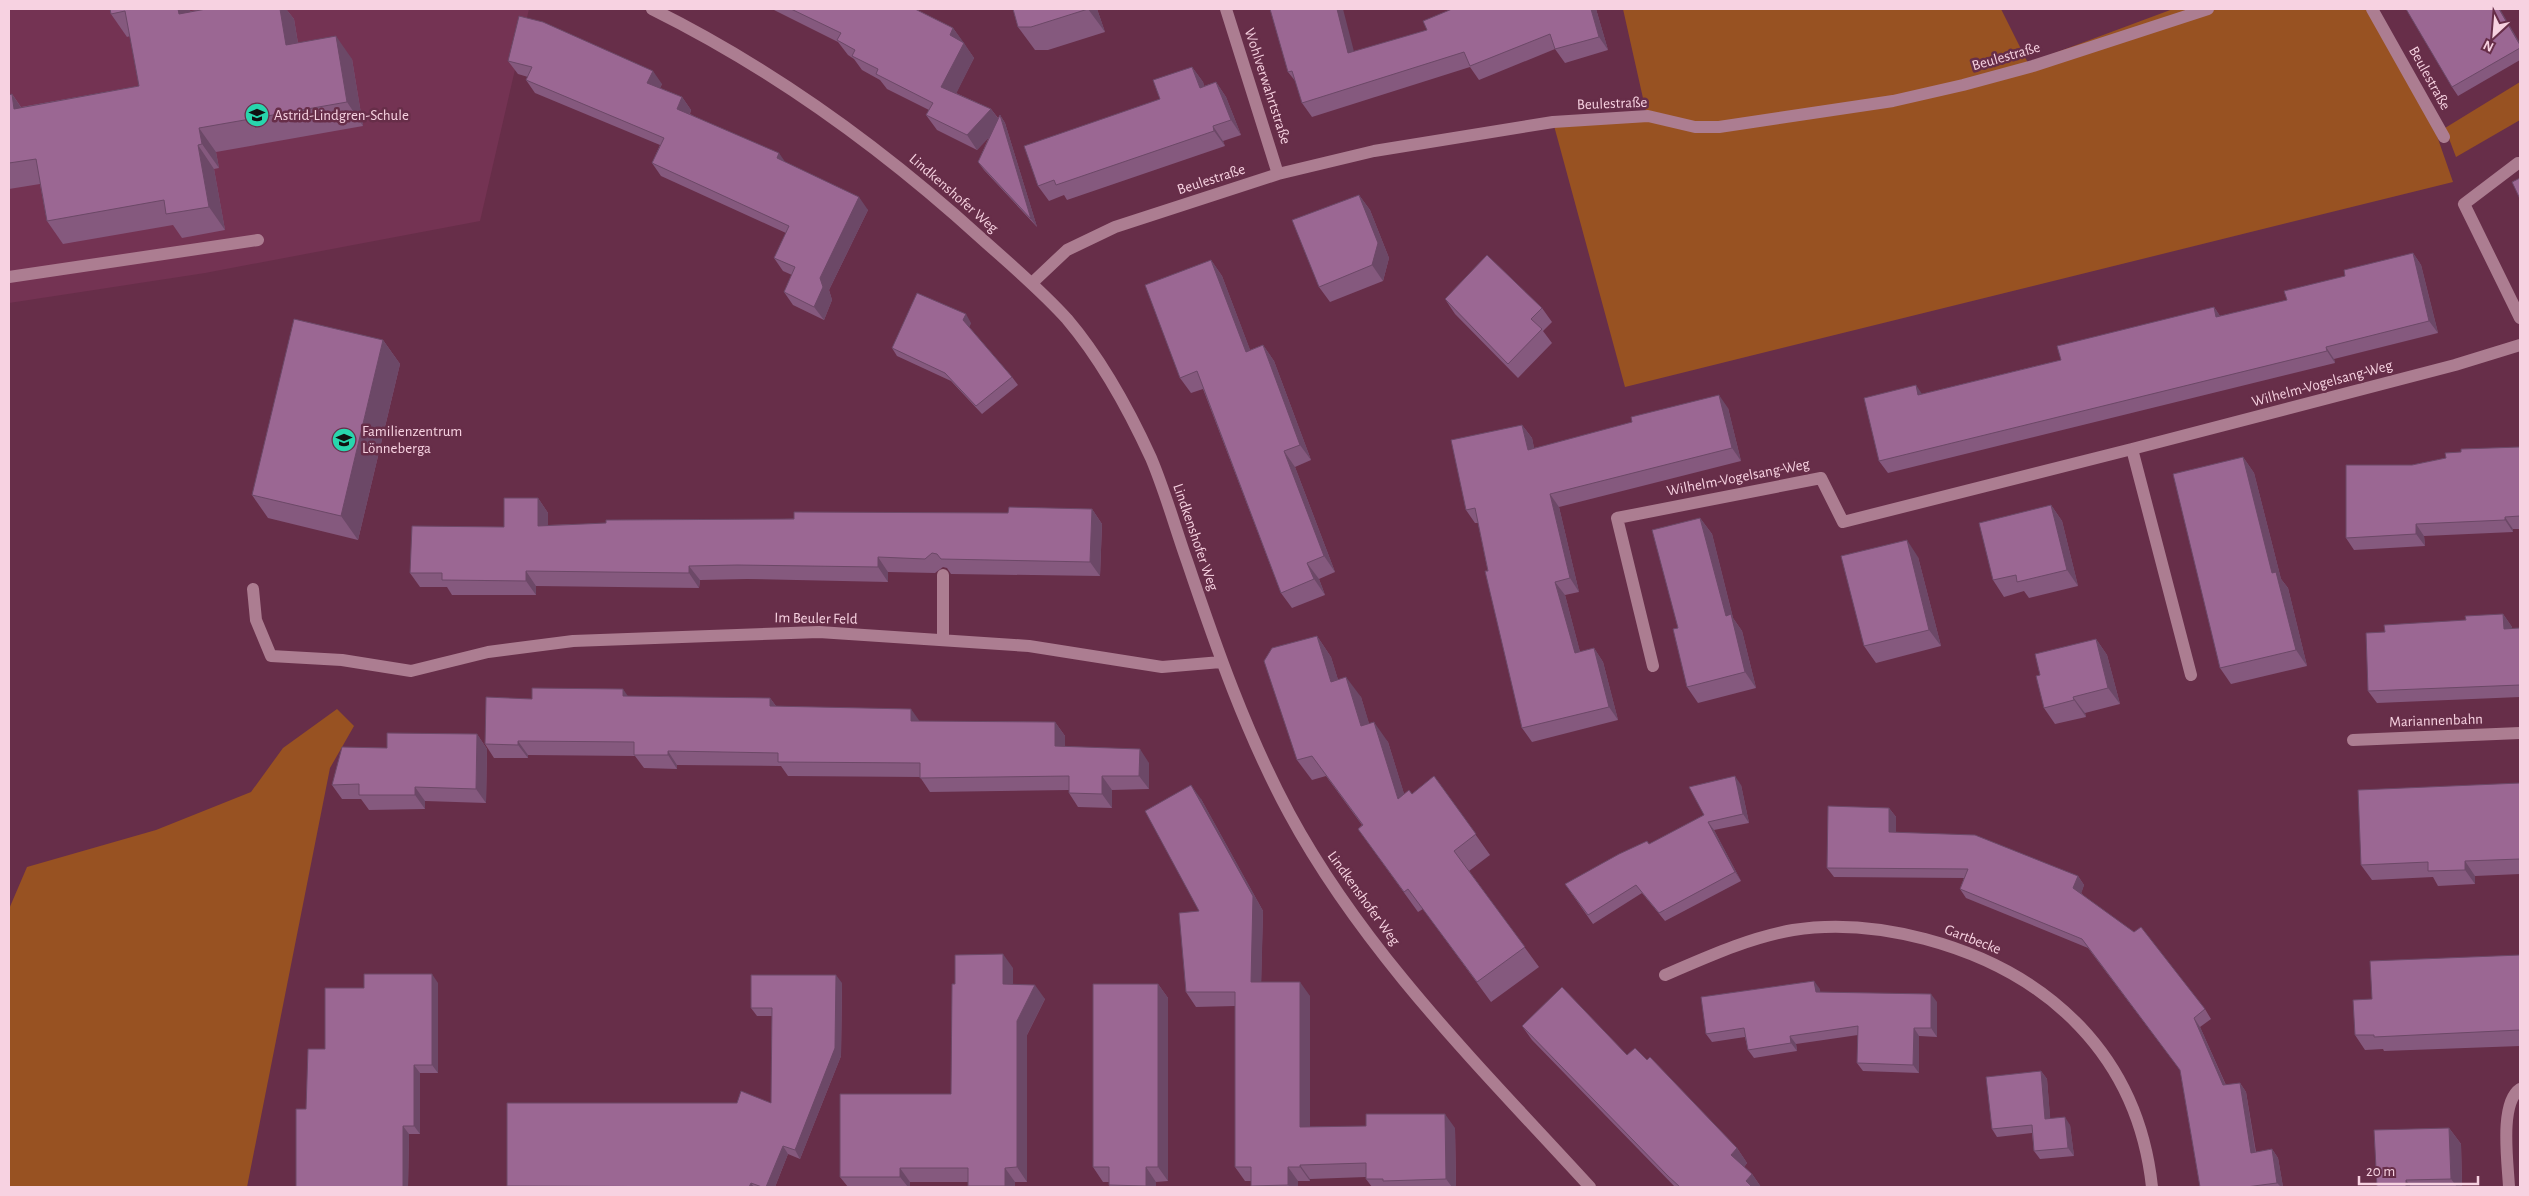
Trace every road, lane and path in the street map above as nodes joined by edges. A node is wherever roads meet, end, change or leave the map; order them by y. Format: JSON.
{"nodes":[{"id":1,"x":652,"y":9,"type":"edge"},
{"id":2,"x":1226,"y":9,"type":"edge"},
{"id":3,"x":2208,"y":9,"type":"edge"},
{"id":4,"x":2372,"y":9,"type":"edge"},
{"id":5,"x":2444,"y":138,"type":"dead end"},
{"id":6,"x":2518,"y":163,"type":"dead end"},
{"id":7,"x":1278,"y":174,"type":"junction"},
{"id":8,"x":258,"y":240,"type":"dead end"},
{"id":9,"x":9,"y":276,"type":"edge"},
{"id":10,"x":1032,"y":283,"type":"junction"},
{"id":11,"x":2520,"y":318,"type":"edge"},
{"id":12,"x":2520,"y":345,"type":"edge"},
{"id":13,"x":2132,"y":450,"type":"junction"},
{"id":14,"x":943,"y":575,"type":"edge"},
{"id":15,"x":253,"y":589,"type":"dead end"},
{"id":16,"x":943,"y":639,"type":"junction"},
{"id":17,"x":1221,"y":662,"type":"junction"},
{"id":18,"x":1653,"y":666,"type":"dead end"},
{"id":19,"x":2191,"y":675,"type":"dead end"},
{"id":20,"x":2520,"y":732,"type":"edge"},
{"id":21,"x":2353,"y":740,"type":"dead end"},
{"id":22,"x":1665,"y":975,"type":"dead end"},
{"id":23,"x":2520,"y":1089,"type":"edge"},
{"id":24,"x":1590,"y":1187,"type":"edge"},
{"id":25,"x":2152,"y":1187,"type":"edge"},
{"id":26,"x":2509,"y":1187,"type":"edge"}],
"edges":[{"from":1,"to":10,"type":"street","name":"Lindkenshofer Weg"},
{"from":2,"to":7,"type":"street","name":"Wohlverwahrtstraße"},
{"from":3,"to":7,"type":"street","name":"Beulestraße"},
{"from":4,"to":5,"type":"street","name":"Beulestraße"},
{"from":6,"to":11,"type":"street"},
{"from":7,"to":10,"type":"street","name":"Beulestraße"},
{"from":8,"to":9,"type":"street"},
{"from":10,"to":17,"type":"street","name":"Lindkenshofer Weg"},
{"from":12,"to":13,"type":"street","name":"Wilhelm-Vogelsang-Weg"},
{"from":13,"to":18,"type":"street","name":"Wilhelm-Vogelsang-Weg"},
{"from":13,"to":19,"type":"street"},
{"from":14,"to":16,"type":"street"},
{"from":15,"to":16,"type":"street","name":"Im Beuler Feld"},
{"from":16,"to":17,"type":"street","name":"Im Beuler Feld"},
{"from":17,"to":24,"type":"street","name":"Lindkenshofer Weg"},
{"from":20,"to":21,"type":"street","name":"Mariannenbahn"},
{"from":22,"to":25,"type":"street","name":"Gartbecke"},
{"from":23,"to":26,"type":"street"}]}
